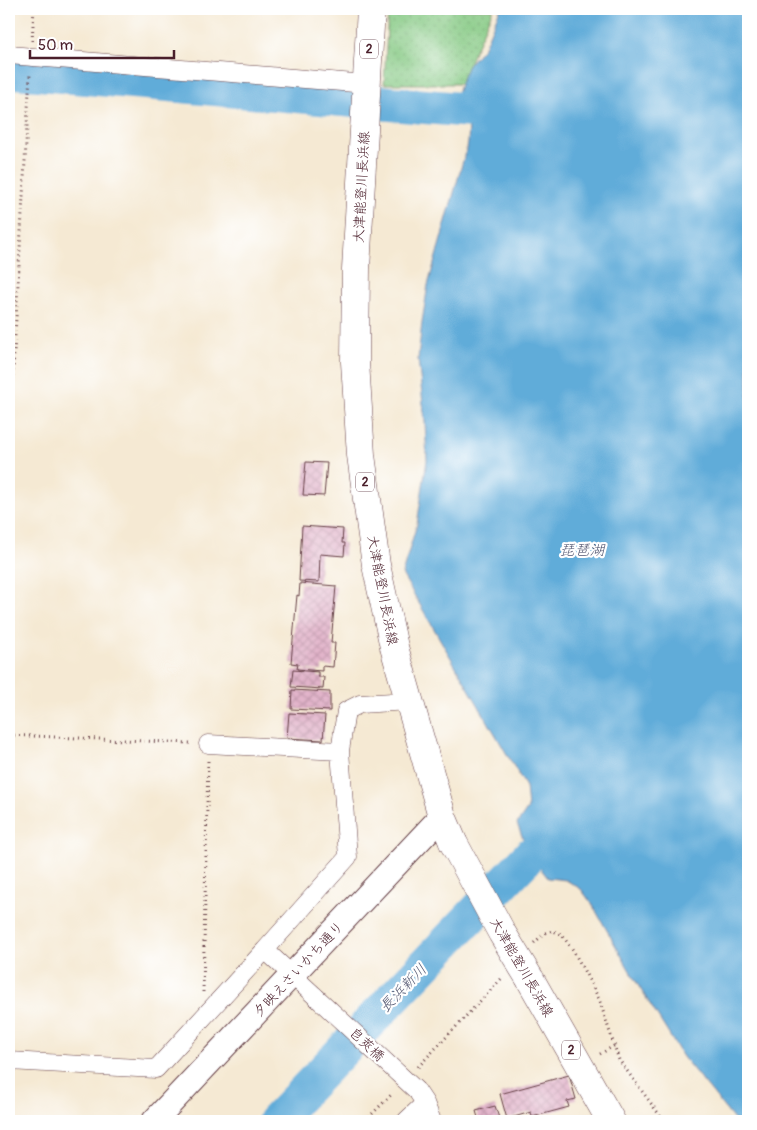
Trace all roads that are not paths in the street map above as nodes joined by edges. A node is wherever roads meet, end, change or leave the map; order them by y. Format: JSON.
{"nodes":[{"id":1,"x":371,"y":9,"type":"edge"},
{"id":2,"x":9,"y":55,"type":"edge"},
{"id":3,"x":366,"y":95,"type":"junction"},
{"id":4,"x":409,"y":701,"type":"junction"},
{"id":5,"x":208,"y":744,"type":"road end"},
{"id":6,"x":340,"y":751,"type":"junction"},
{"id":7,"x":442,"y":816,"type":"junction"},
{"id":8,"x":265,"y":950,"type":"junction"},
{"id":9,"x":292,"y":976,"type":"junction"},
{"id":10,"x":9,"y":1062,"type":"edge"},
{"id":11,"x":421,"y":1097,"type":"junction"},
{"id":12,"x":154,"y":1121,"type":"edge"},
{"id":13,"x":406,"y":1121,"type":"edge"},
{"id":14,"x":432,"y":1121,"type":"edge"},
{"id":15,"x":611,"y":1121,"type":"edge"}],
"edges":[{"from":1,"to":3,"type":"main road","name":"大津能登川長浜線","number":"2"},
{"from":2,"to":3,"type":"street"},
{"from":3,"to":4,"type":"main road","name":"大津能登川長浜線","number":"2"},
{"from":4,"to":6,"type":"street"},
{"from":4,"to":7,"type":"main road","name":"大津能登川長浜線","number":"2"},
{"from":5,"to":6,"type":"street"},
{"from":6,"to":8,"type":"street"},
{"from":7,"to":9,"type":"street","name":"夕映えさいかち通り"},
{"from":7,"to":15,"type":"main road","name":"大津能登川長浜線","number":"2","bridge":true},
{"from":8,"to":9,"type":"street","name":"皀莢橋"},
{"from":8,"to":10,"type":"street"},
{"from":9,"to":11,"type":"street","name":"皀莢橋","bridge":true},
{"from":9,"to":12,"type":"street","name":"夕映えさいかち通り"},
{"from":11,"to":13,"type":"street"},
{"from":11,"to":14,"type":"street"}]}
